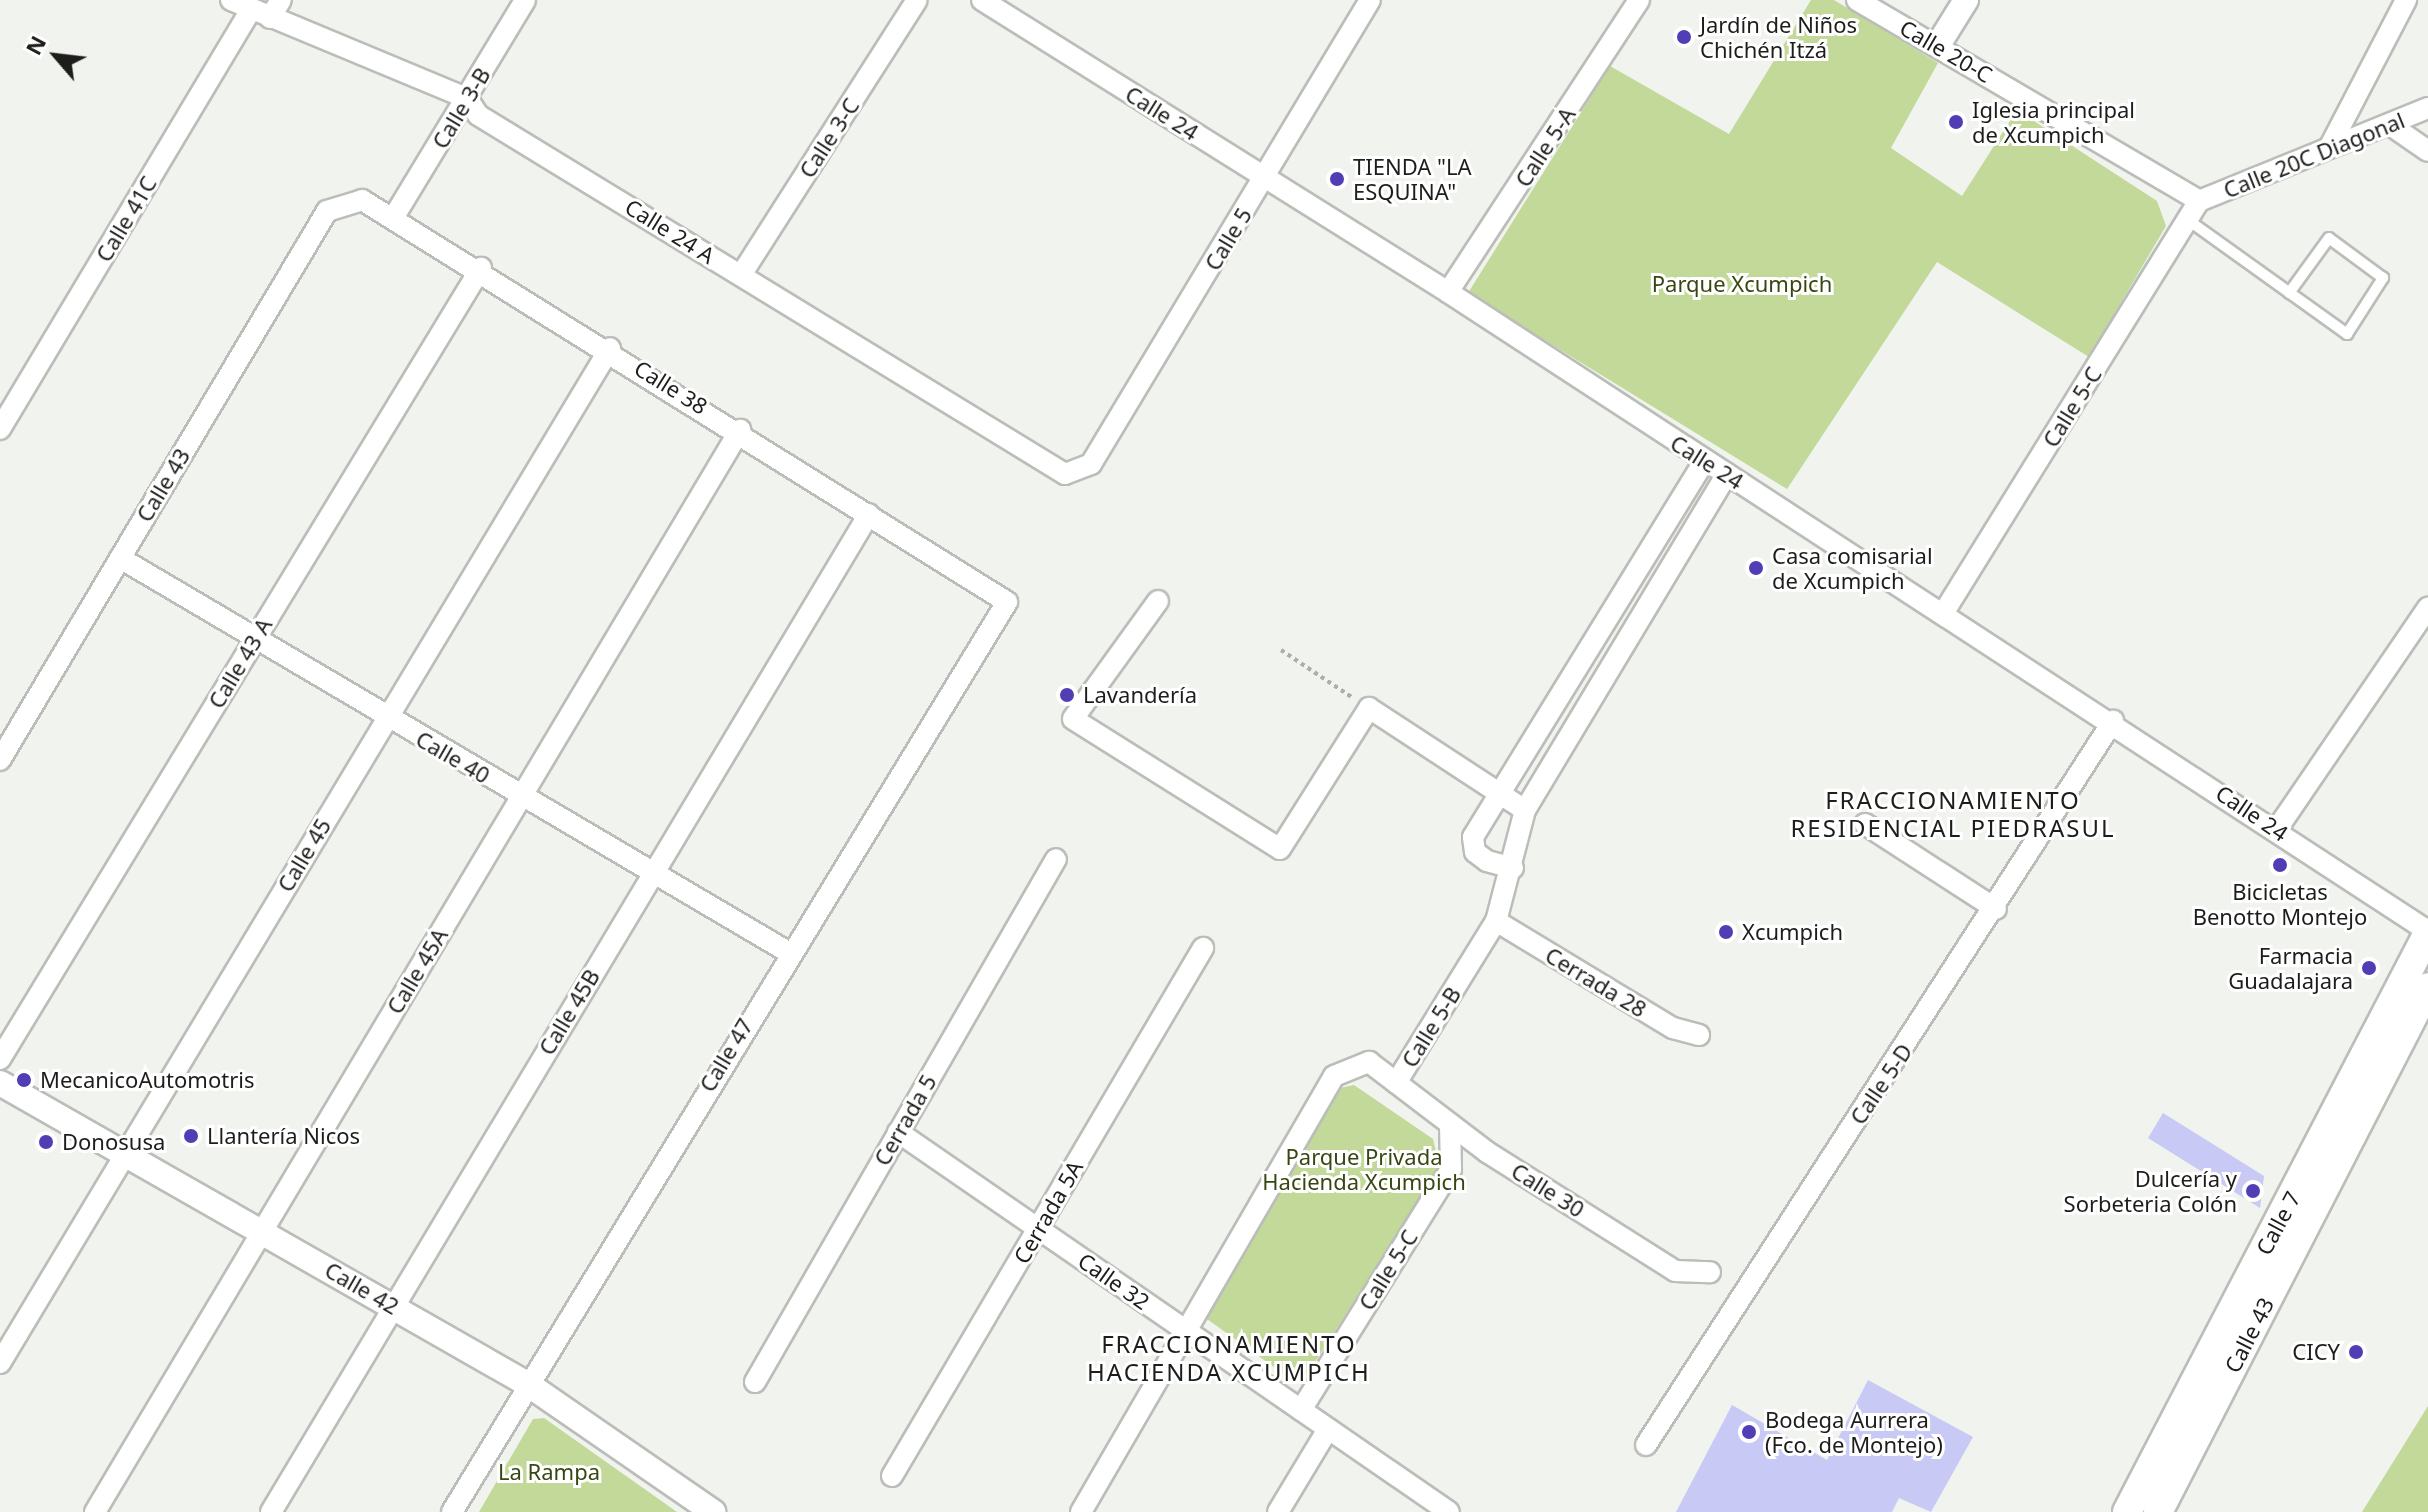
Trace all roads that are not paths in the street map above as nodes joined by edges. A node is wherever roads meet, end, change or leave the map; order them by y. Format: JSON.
{"nodes":[{"id":1,"x":231,"y":0,"type":"edge"},
{"id":2,"x":281,"y":0,"type":"edge"},
{"id":3,"x":525,"y":0,"type":"edge"},
{"id":4,"x":917,"y":0,"type":"edge"},
{"id":5,"x":982,"y":0,"type":"edge"},
{"id":6,"x":1370,"y":0,"type":"edge"},
{"id":7,"x":1639,"y":0,"type":"edge"},
{"id":8,"x":1857,"y":0,"type":"edge"},
{"id":9,"x":1966,"y":0,"type":"edge"},
{"id":10,"x":2406,"y":0,"type":"edge"},
{"id":11,"x":261,"y":14,"type":"junction"},
{"id":12,"x":1938,"y":45,"type":"junction"},
{"id":13,"x":467,"y":98,"type":"junction"},
{"id":14,"x":2428,"y":108,"type":"edge"},
{"id":15,"x":2389,"y":124,"type":"junction"},
{"id":16,"x":2329,"y":148,"type":"junction"},
{"id":17,"x":2428,"y":151,"type":"edge"},
{"id":18,"x":1265,"y":177,"type":"junction"},
{"id":19,"x":2199,"y":201,"type":"junction"},
{"id":20,"x":327,"y":211,"type":"joint"},
{"id":21,"x":395,"y":215,"type":"junction"},
{"id":22,"x":2188,"y":220,"type":"junction"},
{"id":23,"x":481,"y":268,"type":"junction"},
{"id":24,"x":741,"y":275,"type":"junction"},
{"id":25,"x":1448,"y":292,"type":"junction"},
{"id":26,"x":2289,"y":293,"type":"junction"},
{"id":27,"x":610,"y":348,"type":"junction"},
{"id":28,"x":0,"y":429,"type":"edge"},
{"id":29,"x":740,"y":430,"type":"junction"},
{"id":30,"x":1704,"y":461,"type":"junction"},
{"id":31,"x":1079,"y":473,"type":"joint"},
{"id":32,"x":1727,"y":474,"type":"junction"},
{"id":33,"x":869,"y":514,"type":"junction"},
{"id":34,"x":120,"y":558,"type":"junction"},
{"id":35,"x":1158,"y":601,"type":"dead end"},
{"id":36,"x":1007,"y":602,"type":"joint"},
{"id":37,"x":2428,"y":608,"type":"edge"},
{"id":38,"x":1944,"y":612,"type":"junction"},
{"id":39,"x":255,"y":638,"type":"junction"},
{"id":40,"x":386,"y":719,"type":"junction"},
{"id":41,"x":2113,"y":721,"type":"junction"},
{"id":42,"x":0,"y":760,"type":"edge"},
{"id":43,"x":1501,"y":794,"type":"junction"},
{"id":44,"x":520,"y":797,"type":"junction"},
{"id":45,"x":1525,"y":810,"type":"junction"},
{"id":46,"x":1865,"y":824,"type":"dead end"},
{"id":47,"x":2277,"y":829,"type":"junction"},
{"id":48,"x":1056,"y":859,"type":"dead end"},
{"id":49,"x":1513,"y":868,"type":"junction"},
{"id":50,"x":653,"y":872,"type":"junction"},
{"id":51,"x":1996,"y":909,"type":"junction"},
{"id":52,"x":1496,"y":921,"type":"junction"},
{"id":53,"x":2428,"y":932,"type":"edge"},
{"id":54,"x":1203,"y":948,"type":"dead end"},
{"id":55,"x":788,"y":952,"type":"junction"},
{"id":56,"x":2428,"y":987,"type":"edge"},
{"id":57,"x":1699,"y":1035,"type":"dead end"},
{"id":58,"x":0,"y":1059,"type":"edge"},
{"id":59,"x":0,"y":1083,"type":"edge"},
{"id":60,"x":1396,"y":1083,"type":"junction"},
{"id":61,"x":1450,"y":1124,"type":"junction"},
{"id":62,"x":898,"y":1132,"type":"junction"},
{"id":63,"x":126,"y":1154,"type":"junction"},
{"id":64,"x":1038,"y":1229,"type":"junction"},
{"id":65,"x":263,"y":1232,"type":"junction"},
{"id":66,"x":1710,"y":1272,"type":"dead end"},
{"id":67,"x":392,"y":1305,"type":"junction"},
{"id":68,"x":1186,"y":1331,"type":"junction"},
{"id":69,"x":0,"y":1363,"type":"edge"},
{"id":70,"x":755,"y":1382,"type":"dead end"},
{"id":71,"x":529,"y":1385,"type":"junction"},
{"id":72,"x":1301,"y":1410,"type":"junction"},
{"id":73,"x":1328,"y":1429,"type":"junction"},
{"id":74,"x":1646,"y":1445,"type":"dead end"},
{"id":75,"x":892,"y":1476,"type":"dead end"},
{"id":76,"x":95,"y":1512,"type":"edge"},
{"id":77,"x":271,"y":1512,"type":"edge"},
{"id":78,"x":452,"y":1512,"type":"edge"},
{"id":79,"x":713,"y":1512,"type":"edge"},
{"id":80,"x":1081,"y":1512,"type":"edge"},
{"id":81,"x":1278,"y":1512,"type":"edge"},
{"id":82,"x":1449,"y":1512,"type":"edge"},
{"id":83,"x":2127,"y":1512,"type":"edge"},
{"id":84,"x":2158,"y":1512,"type":"edge"}],
"edges":[{"from":1,"to":11,"type":"street","name":"Calle 24 A"},
{"from":2,"to":11,"type":"street","name":"Calle 41C"},
{"from":3,"to":13,"type":"street","name":"Calle 3-B"},
{"from":4,"to":24,"type":"street","name":"Calle 3-C"},
{"from":5,"to":18,"type":"street","name":"Calle 24"},
{"from":6,"to":18,"type":"street","name":"Calle 5"},
{"from":7,"to":25,"type":"street","name":"Calle 5-A"},
{"from":8,"to":12,"type":"street","name":"Calle 20-C"},
{"from":9,"to":12,"type":"street"},
{"from":10,"to":16,"type":"street"},
{"from":11,"to":13,"type":"street","name":"Calle 24 A"},
{"from":11,"to":28,"type":"street","name":"Calle 41C"},
{"from":12,"to":19,"type":"street","name":"Calle 20-C"},
{"from":13,"to":21,"type":"street","name":"Calle 3-B"},
{"from":13,"to":24,"type":"street","name":"Calle 24 A"},
{"from":14,"to":15,"type":"street","name":"Calle 20C Diagonal"},
{"from":15,"to":16,"type":"street","name":"Calle 20C Diagonal"},
{"from":15,"to":17,"type":"street"},
{"from":16,"to":19,"type":"street","name":"Calle 20C Diagonal"},
{"from":18,"to":25,"type":"street","name":"Calle 24"},
{"from":18,"to":31,"type":"street","name":"Calle 5"},
{"from":19,"to":22,"type":"street","name":"Calle 5-C"},
{"from":20,"to":21,"type":"street","name":"Calle 38"},
{"from":20,"to":34,"type":"street","name":"Calle 43"},
{"from":21,"to":23,"type":"street","name":"Calle 38"},
{"from":22,"to":26,"type":"lane"},
{"from":22,"to":38,"type":"street","name":"Calle 5-C"},
{"from":23,"to":27,"type":"street","name":"Calle 38"},
{"from":23,"to":39,"type":"street","name":"Calle 43 A"},
{"from":24,"to":31,"type":"street","name":"Calle 24 A"},
{"from":25,"to":30,"type":"street","name":"Calle 24"},
{"from":26,"to":26,"type":"lane"},
{"from":27,"to":29,"type":"street","name":"Calle 38"},
{"from":27,"to":40,"type":"street","name":"Calle 45"},
{"from":29,"to":33,"type":"street","name":"Calle 38"},
{"from":29,"to":44,"type":"street","name":"Calle 45A"},
{"from":30,"to":32,"type":"street","name":"Calle 24"},
{"from":30,"to":43,"type":"street"},
{"from":32,"to":38,"type":"street","name":"Calle 24"},
{"from":32,"to":45,"type":"street","name":"Calle 5-B"},
{"from":33,"to":36,"type":"street","name":"Calle 38"},
{"from":33,"to":50,"type":"street","name":"Calle 45B"},
{"from":34,"to":39,"type":"street","name":"Calle 40"},
{"from":34,"to":42,"type":"street","name":"Calle 43"},
{"from":35,"to":43,"type":"street"},
{"from":36,"to":55,"type":"street","name":"Calle 47"},
{"from":37,"to":47,"type":"street"},
{"from":38,"to":41,"type":"street","name":"Calle 24"},
{"from":39,"to":40,"type":"street","name":"Calle 40"},
{"from":39,"to":58,"type":"street","name":"Calle 43 A"},
{"from":40,"to":44,"type":"street","name":"Calle 40"},
{"from":40,"to":63,"type":"street","name":"Calle 45"},
{"from":41,"to":47,"type":"street","name":"Calle 24"},
{"from":41,"to":51,"type":"street","name":"Calle 5-D"},
{"from":43,"to":45,"type":"street"},
{"from":43,"to":49,"type":"street"},
{"from":44,"to":50,"type":"street","name":"Calle 40"},
{"from":44,"to":65,"type":"street","name":"Calle 45A"},
{"from":45,"to":49,"type":"street","name":"Calle 5-B"},
{"from":46,"to":51,"type":"street"},
{"from":47,"to":53,"type":"street","name":"Calle 24"},
{"from":48,"to":62,"type":"street","name":"Cerrada 5"},
{"from":49,"to":52,"type":"street","name":"Calle 5-B"},
{"from":50,"to":55,"type":"street","name":"Calle 40"},
{"from":50,"to":67,"type":"street","name":"Calle 45B"},
{"from":51,"to":74,"type":"street","name":"Calle 5-D"},
{"from":52,"to":57,"type":"street","name":"Cerrada 28"},
{"from":52,"to":60,"type":"street","name":"Calle 5-B"},
{"from":53,"to":83,"type":"main road","name":"Calle 7"},
{"from":54,"to":64,"type":"street","name":"Cerrada 5A"},
{"from":55,"to":71,"type":"street","name":"Calle 47"},
{"from":56,"to":84,"type":"main road","name":"Calle 43"},
{"from":59,"to":63,"type":"street","name":"Calle 42"},
{"from":60,"to":61,"type":"street","name":"Calle 30"},
{"from":60,"to":68,"type":"street","name":"Calle 5-B"},
{"from":61,"to":66,"type":"street","name":"Calle 30"},
{"from":61,"to":72,"type":"street","name":"Calle 5-C"},
{"from":62,"to":64,"type":"street","name":"Calle 32"},
{"from":62,"to":70,"type":"street","name":"Cerrada 5"},
{"from":63,"to":65,"type":"street","name":"Calle 42"},
{"from":63,"to":69,"type":"street","name":"Calle 45"},
{"from":64,"to":68,"type":"street","name":"Calle 32"},
{"from":64,"to":75,"type":"street","name":"Cerrada 5A"},
{"from":65,"to":67,"type":"street","name":"Calle 42"},
{"from":65,"to":76,"type":"street","name":"Calle 45A"},
{"from":67,"to":71,"type":"street","name":"Calle 42"},
{"from":67,"to":77,"type":"street","name":"Calle 45B"},
{"from":68,"to":72,"type":"street","name":"Calle 32"},
{"from":68,"to":80,"type":"street"},
{"from":71,"to":78,"type":"street","name":"Calle 47"},
{"from":71,"to":79,"type":"street","name":"Calle 42"},
{"from":72,"to":73,"type":"street","name":"Calle 32"},
{"from":73,"to":81,"type":"street"},
{"from":73,"to":82,"type":"street","name":"Calle 32"}]}
